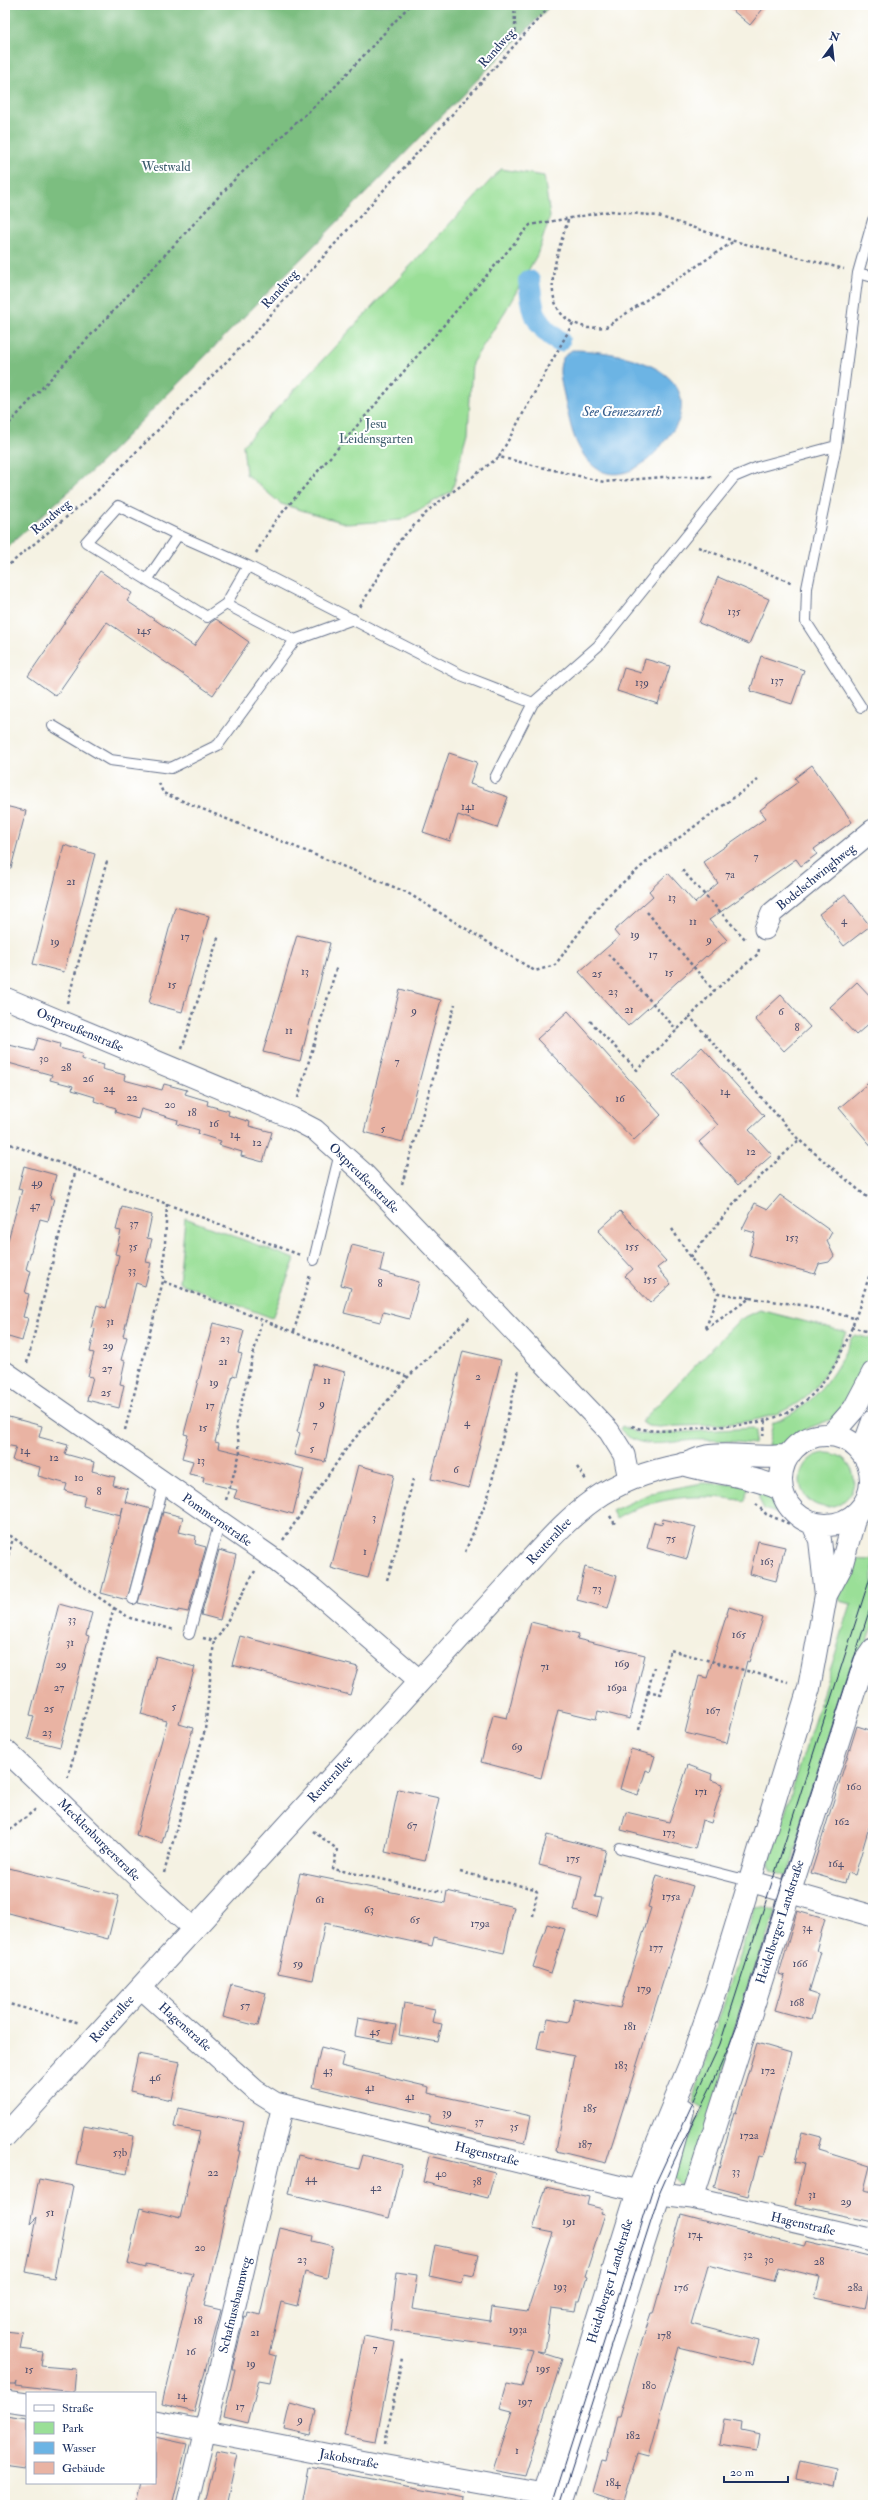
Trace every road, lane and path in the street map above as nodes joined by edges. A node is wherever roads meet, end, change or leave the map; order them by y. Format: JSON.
{"nodes":[{"id":1,"x":410,"y":5,"type":"edge"},
{"id":2,"x":514,"y":5,"type":"edge"},
{"id":3,"x":551,"y":5,"type":"edge"},
{"id":4,"x":516,"y":42,"type":"junction"},
{"id":5,"x":568,"y":220,"type":"junction"},
{"id":6,"x":873,"y":220,"type":"edge"},
{"id":7,"x":734,"y":241,"type":"junction"},
{"id":8,"x":858,"y":273,"type":"junction"},
{"id":9,"x":873,"y":277,"type":"edge"},
{"id":10,"x":573,"y":323,"type":"junction"},
{"id":11,"x":5,"y":428,"type":"edge"},
{"id":12,"x":836,"y":446,"type":"junction"},
{"id":13,"x":499,"y":457,"type":"junction"},
{"id":14,"x":734,"y":477,"type":"junction"},
{"id":15,"x":178,"y":535,"type":"junction"},
{"id":16,"x":683,"y":541,"type":"junction"},
{"id":17,"x":248,"y":566,"type":"junction"},
{"id":18,"x":5,"y":568,"type":"edge"},
{"id":19,"x":147,"y":580,"type":"junction"},
{"id":20,"x":807,"y":588,"type":"junction"},
{"id":21,"x":226,"y":604,"type":"junction"},
{"id":22,"x":352,"y":619,"type":"junction"},
{"id":23,"x":295,"y":640,"type":"junction"},
{"id":24,"x":533,"y":702,"type":"junction"},
{"id":25,"x":861,"y":707,"type":"dead end"},
{"id":26,"x":53,"y":726,"type":"dead end"},
{"id":27,"x":152,"y":765,"type":"junction"},
{"id":28,"x":495,"y":778,"type":"dead end"},
{"id":29,"x":758,"y":780,"type":"dead end"},
{"id":30,"x":873,"y":830,"type":"edge"},
{"id":31,"x":107,"y":861,"type":"dead end"},
{"id":32,"x":682,"y":870,"type":"dead end"},
{"id":33,"x":647,"y":912,"type":"dead end"},
{"id":34,"x":765,"y":929,"type":"joint"},
{"id":35,"x":219,"y":935,"type":"dead end"},
{"id":36,"x":748,"y":943,"type":"dead end"},
{"id":37,"x":753,"y":948,"type":"dead end"},
{"id":38,"x":608,"y":954,"type":"dead end"},
{"id":39,"x":758,"y":954,"type":"junction"},
{"id":40,"x":337,"y":966,"type":"dead end"},
{"id":41,"x":714,"y":991,"type":"junction"},
{"id":42,"x":5,"y":998,"type":"edge"},
{"id":43,"x":455,"y":1004,"type":"dead end"},
{"id":44,"x":690,"y":1017,"type":"junction"},
{"id":45,"x":590,"y":1021,"type":"dead end"},
{"id":46,"x":62,"y":1022,"type":"junction"},
{"id":47,"x":677,"y":1030,"type":"junction"},
{"id":48,"x":175,"y":1070,"type":"junction"},
{"id":49,"x":292,"y":1118,"type":"junction"},
{"id":50,"x":799,"y":1140,"type":"junction"},
{"id":51,"x":5,"y":1142,"type":"edge"},
{"id":52,"x":340,"y":1153,"type":"junction"},
{"id":53,"x":76,"y":1169,"type":"junction"},
{"id":54,"x":873,"y":1202,"type":"edge"},
{"id":55,"x":167,"y":1204,"type":"junction"},
{"id":56,"x":394,"y":1209,"type":"junction"},
{"id":57,"x":672,"y":1229,"type":"dead end"},
{"id":58,"x":690,"y":1257,"type":"junction"},
{"id":59,"x":314,"y":1260,"type":"junction"},
{"id":60,"x":873,"y":1265,"type":"edge"},
{"id":61,"x":163,"y":1281,"type":"junction"},
{"id":62,"x":718,"y":1293,"type":"junction"},
{"id":63,"x":750,"y":1298,"type":"junction"},
{"id":64,"x":486,"y":1302,"type":"junction"},
{"id":65,"x":854,"y":1318,"type":"junction"},
{"id":66,"x":262,"y":1319,"type":"junction"},
{"id":67,"x":851,"y":1327,"type":"junction"},
{"id":68,"x":294,"y":1331,"type":"junction"},
{"id":69,"x":873,"y":1333,"type":"edge"},
{"id":70,"x":520,"y":1370,"type":"dead end"},
{"id":71,"x":5,"y":1372,"type":"edge"},
{"id":72,"x":873,"y":1373,"type":"edge"},
{"id":73,"x":408,"y":1377,"type":"junction"},
{"id":74,"x":22,"y":1384,"type":"junction"},
{"id":75,"x":766,"y":1420,"type":"junction"},
{"id":76,"x":873,"y":1421,"type":"edge"},
{"id":77,"x":626,"y":1423,"type":"dead end"},
{"id":78,"x":831,"y":1435,"type":"junction"},
{"id":79,"x":762,"y":1439,"type":"dead end"},
{"id":80,"x":119,"y":1451,"type":"junction"},
{"id":81,"x":789,"y":1455,"type":"junction"},
{"id":82,"x":864,"y":1456,"type":"junction"},
{"id":83,"x":683,"y":1464,"type":"junction"},
{"id":84,"x":412,"y":1479,"type":"dead end"},
{"id":85,"x":629,"y":1479,"type":"junction"},
{"id":86,"x":164,"y":1484,"type":"junction"},
{"id":87,"x":782,"y":1490,"type":"junction"},
{"id":88,"x":754,"y":1500,"type":"dead end"},
{"id":89,"x":855,"y":1516,"type":"junction"},
{"id":90,"x":220,"y":1521,"type":"junction"},
{"id":91,"x":804,"y":1525,"type":"junction"},
{"id":92,"x":5,"y":1532,"type":"edge"},
{"id":93,"x":13,"y":1538,"type":"junction"},
{"id":94,"x":466,"y":1552,"type":"dead end"},
{"id":95,"x":271,"y":1557,"type":"junction"},
{"id":96,"x":5,"y":1567,"type":"edge"},
{"id":97,"x":387,"y":1580,"type":"dead end"},
{"id":98,"x":826,"y":1595,"type":"junction"},
{"id":99,"x":133,"y":1599,"type":"dead end"},
{"id":100,"x":114,"y":1608,"type":"junction"},
{"id":101,"x":130,"y":1618,"type":"dead end"},
{"id":102,"x":189,"y":1634,"type":"dead end"},
{"id":103,"x":214,"y":1641,"type":"dead end"},
{"id":104,"x":873,"y":1649,"type":"edge"},
{"id":105,"x":654,"y":1667,"type":"dead end"},
{"id":106,"x":420,"y":1681,"type":"junction"},
{"id":107,"x":809,"y":1688,"type":"junction"},
{"id":108,"x":648,"y":1691,"type":"junction"},
{"id":109,"x":639,"y":1730,"type":"dead end"},
{"id":110,"x":5,"y":1750,"type":"edge"},
{"id":111,"x":58,"y":1798,"type":"junction"},
{"id":112,"x":294,"y":1819,"type":"junction"},
{"id":113,"x":5,"y":1834,"type":"edge"},
{"id":114,"x":620,"y":1848,"type":"dead end"},
{"id":115,"x":460,"y":1872,"type":"dead end"},
{"id":116,"x":749,"y":1881,"type":"junction"},
{"id":117,"x":443,"y":1892,"type":"dead end"},
{"id":118,"x":790,"y":1894,"type":"junction"},
{"id":119,"x":156,"y":1896,"type":"junction"},
{"id":120,"x":533,"y":1916,"type":"dead end"},
{"id":121,"x":873,"y":1916,"type":"edge"},
{"id":122,"x":194,"y":1929,"type":"junction"},
{"id":123,"x":141,"y":1988,"type":"junction"},
{"id":124,"x":5,"y":2002,"type":"edge"},
{"id":125,"x":102,"y":2030,"type":"junction"},
{"id":126,"x":691,"y":2062,"type":"junction"},
{"id":127,"x":283,"y":2104,"type":"junction"},
{"id":128,"x":5,"y":2136,"type":"edge"},
{"id":129,"x":638,"y":2190,"type":"junction"},
{"id":130,"x":660,"y":2192,"type":"junction"},
{"id":131,"x":692,"y":2198,"type":"junction"},
{"id":132,"x":873,"y":2240,"type":"edge"},
{"id":133,"x":402,"y":2358,"type":"dead end"},
{"id":134,"x":5,"y":2401,"type":"edge"},
{"id":135,"x":26,"y":2404,"type":"edge"},
{"id":136,"x":156,"y":2421,"type":"edge"},
{"id":137,"x":204,"y":2430,"type":"junction"},
{"id":138,"x":381,"y":2465,"type":"junction"},
{"id":139,"x":552,"y":2500,"type":"edge"},
{"id":140,"x":187,"y":2505,"type":"edge"}],
"edges":[{"from":1,"to":11,"type":"path"},
{"from":2,"to":4,"type":"path"},
{"from":3,"to":4,"type":"path","name":"Randweg"},
{"from":4,"to":18,"type":"path","name":"Randweg"},
{"from":5,"to":7,"type":"path"},
{"from":5,"to":10,"type":"path"},
{"from":5,"to":17,"type":"path"},
{"from":6,"to":8,"type":"lane"},
{"from":7,"to":8,"type":"path"},
{"from":7,"to":10,"type":"path"},
{"from":8,"to":9,"type":"lane"},
{"from":8,"to":12,"type":"lane"},
{"from":10,"to":13,"type":"path"},
{"from":12,"to":14,"type":"lane"},
{"from":12,"to":20,"type":"lane"},
{"from":13,"to":14,"type":"path"},
{"from":13,"to":22,"type":"path"},
{"from":14,"to":16,"type":"lane"},
{"from":15,"to":17,"type":"lane"},
{"from":15,"to":19,"type":"lane"},
{"from":15,"to":19,"type":"lane"},
{"from":16,"to":20,"type":"path"},
{"from":16,"to":24,"type":"lane"},
{"from":17,"to":21,"type":"lane"},
{"from":17,"to":22,"type":"lane"},
{"from":19,"to":21,"type":"lane"},
{"from":20,"to":25,"type":"lane"},
{"from":21,"to":23,"type":"lane"},
{"from":22,"to":23,"type":"lane"},
{"from":22,"to":24,"type":"lane"},
{"from":23,"to":27,"type":"lane"},
{"from":24,"to":28,"type":"lane"},
{"from":26,"to":27,"type":"lane"},
{"from":27,"to":29,"type":"path"},
{"from":30,"to":34,"type":"street","name":"Bodelschwinghweg"},
{"from":31,"to":46,"type":"path"},
{"from":32,"to":36,"type":"path"},
{"from":33,"to":41,"type":"path"},
{"from":34,"to":39,"type":"path"},
{"from":35,"to":48,"type":"path"},
{"from":37,"to":39,"type":"path"},
{"from":38,"to":47,"type":"path"},
{"from":39,"to":41,"type":"path"},
{"from":40,"to":49,"type":"path"},
{"from":41,"to":44,"type":"path"},
{"from":42,"to":46,"type":"street","name":"Ostpreußenstraße"},
{"from":43,"to":56,"type":"path"},
{"from":44,"to":47,"type":"path"},
{"from":44,"to":50,"type":"path"},
{"from":45,"to":47,"type":"path"},
{"from":46,"to":48,"type":"street","name":"Ostpreußenstraße"},
{"from":48,"to":49,"type":"street","name":"Ostpreußenstraße"},
{"from":49,"to":52,"type":"street","name":"Ostpreußenstraße"},
{"from":50,"to":54,"type":"path"},
{"from":50,"to":58,"type":"path"},
{"from":51,"to":53,"type":"path"},
{"from":52,"to":56,"type":"street","name":"Ostpreußenstraße"},
{"from":52,"to":59,"type":"lane"},
{"from":53,"to":55,"type":"path"},
{"from":53,"to":74,"type":"path"},
{"from":55,"to":59,"type":"path"},
{"from":55,"to":61,"type":"path"},
{"from":56,"to":64,"type":"street","name":"Ostpreußenstraße"},
{"from":57,"to":58,"type":"path"},
{"from":58,"to":62,"type":"path"},
{"from":59,"to":68,"type":"path"},
{"from":60,"to":65,"type":"path"},
{"from":61,"to":66,"type":"path"},
{"from":61,"to":80,"type":"path"},
{"from":62,"to":63,"type":"path"},
{"from":62,"to":63,"type":"path"},
{"from":63,"to":65,"type":"path"},
{"from":64,"to":73,"type":"path"},
{"from":64,"to":85,"type":"street","name":"Ostpreußenstraße"},
{"from":65,"to":67,"type":"path"},
{"from":66,"to":68,"type":"path"},
{"from":66,"to":90,"type":"path"},
{"from":67,"to":69,"type":"path"},
{"from":67,"to":75,"type":"path"},
{"from":68,"to":73,"type":"path"},
{"from":70,"to":94,"type":"path"},
{"from":71,"to":74,"type":"street","name":"Pommernstraße"},
{"from":72,"to":78,"type":"street"},
{"from":73,"to":95,"type":"path"},
{"from":74,"to":80,"type":"street","name":"Pommernstraße"},
{"from":75,"to":77,"type":"path"},
{"from":75,"to":79,"type":"path"},
{"from":76,"to":82,"type":"street"},
{"from":78,"to":81,"type":"street"},
{"from":78,"to":82,"type":"street"},
{"from":80,"to":86,"type":"street","name":"Pommernstraße"},
{"from":81,"to":83,"type":"street","name":"Reuterallee"},
{"from":81,"to":87,"type":"street"},
{"from":82,"to":89,"type":"street"},
{"from":83,"to":85,"type":"street","name":"Reuterallee"},
{"from":83,"to":87,"type":"street","name":"Reuterallee"},
{"from":84,"to":97,"type":"path"},
{"from":85,"to":106,"type":"street","name":"Reuterallee"},
{"from":86,"to":90,"type":"street","name":"Pommernstraße"},
{"from":86,"to":99,"type":"lane"},
{"from":87,"to":91,"type":"street"},
{"from":88,"to":91,"type":"path"},
{"from":89,"to":91,"type":"street"},
{"from":89,"to":98,"type":"street","name":"Heidelberger Landstraße"},
{"from":90,"to":95,"type":"street","name":"Pommernstraße"},
{"from":90,"to":102,"type":"lane"},
{"from":91,"to":98,"type":"street","name":"Heidelberger Landstraße"},
{"from":92,"to":93,"type":"path"},
{"from":93,"to":96,"type":"path"},
{"from":93,"to":100,"type":"path"},
{"from":95,"to":106,"type":"street","name":"Pommernstraße"},
{"from":98,"to":107,"type":"street","name":"Heidelberger Landstraße"},
{"from":100,"to":101,"type":"path"},
{"from":100,"to":111,"type":"path"},
{"from":103,"to":119,"type":"path"},
{"from":104,"to":118,"type":"street","name":"Heidelberger Landstraße"},
{"from":105,"to":108,"type":"path"},
{"from":106,"to":112,"type":"street","name":"Reuterallee"},
{"from":107,"to":108,"type":"path"},
{"from":107,"to":116,"type":"street","name":"Heidelberger Landstraße"},
{"from":108,"to":109,"type":"path"},
{"from":110,"to":111,"type":"street","name":"Mecklenburgerstraße"},
{"from":111,"to":113,"type":"path"},
{"from":111,"to":119,"type":"street","name":"Mecklenburgerstraße"},
{"from":112,"to":117,"type":"path"},
{"from":112,"to":122,"type":"street","name":"Reuterallee"},
{"from":114,"to":116,"type":"lane"},
{"from":115,"to":120,"type":"path"},
{"from":116,"to":118,"type":"street"},
{"from":116,"to":126,"type":"street","name":"Heidelberger Landstraße"},
{"from":118,"to":121,"type":"street"},
{"from":118,"to":131,"type":"street","name":"Heidelberger Landstraße"},
{"from":119,"to":122,"type":"street","name":"Mecklenburgerstraße"},
{"from":122,"to":123,"type":"street","name":"Reuterallee"},
{"from":123,"to":125,"type":"street","name":"Reuterallee"},
{"from":123,"to":127,"type":"street","name":"Hagenstraße"},
{"from":124,"to":125,"type":"path"},
{"from":125,"to":128,"type":"street","name":"Reuterallee"},
{"from":126,"to":129,"type":"street","name":"Heidelberger Landstraße"},
{"from":126,"to":130,"type":"street","name":"Heidelberger Landstraße"},
{"from":127,"to":129,"type":"street","name":"Hagenstraße"},
{"from":127,"to":137,"type":"street","name":"Schafnussbaumweg"},
{"from":129,"to":130,"type":"street","name":"Hagenstraße"},
{"from":129,"to":139,"type":"street","name":"Heidelberger Landstraße"},
{"from":130,"to":131,"type":"street","name":"Hagenstraße"},
{"from":130,"to":139,"type":"street","name":"Heidelberger Landstraße"},
{"from":131,"to":132,"type":"street","name":"Hagenstraße"},
{"from":133,"to":138,"type":"path"},
{"from":134,"to":135,"type":"street"},
{"from":136,"to":137,"type":"street","name":"Jakobstraße"},
{"from":137,"to":138,"type":"street","name":"Jakobstraße"},
{"from":137,"to":140,"type":"street","name":"Schafnussbaumweg"},
{"from":138,"to":139,"type":"street","name":"Jakobstraße"}]}
